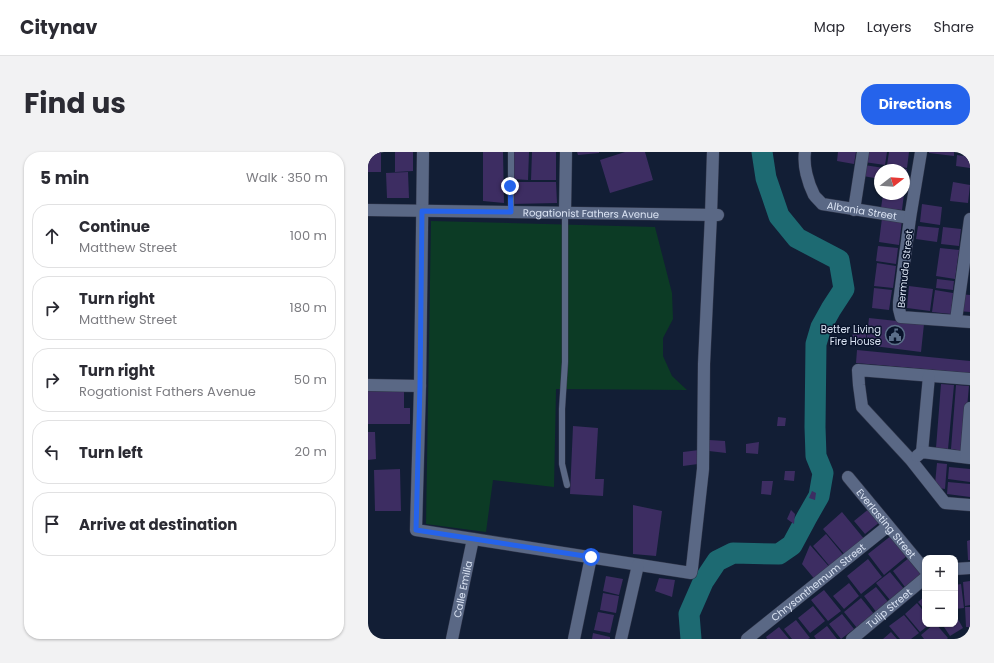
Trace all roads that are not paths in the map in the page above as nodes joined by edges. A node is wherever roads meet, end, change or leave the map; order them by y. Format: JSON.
{"nodes":[{"id":1,"x":423,"y":152,"type":"edge"},
{"id":2,"x":510,"y":152,"type":"edge"},
{"id":3,"x":566,"y":152,"type":"edge"},
{"id":4,"x":713,"y":152,"type":"edge"},
{"id":5,"x":805,"y":152,"type":"edge"},
{"id":6,"x":863,"y":152,"type":"edge"},
{"id":7,"x":921,"y":152,"type":"edge"},
{"id":8,"x":368,"y":210,"type":"edge"},
{"id":9,"x":854,"y":210,"type":"junction"},
{"id":10,"x":422,"y":211,"type":"junction"},
{"id":11,"x":511,"y":212,"type":"junction"},
{"id":12,"x":565,"y":213,"type":"junction"},
{"id":13,"x":714,"y":215,"type":"junction"},
{"id":14,"x":910,"y":218,"type":"junction"},
{"id":15,"x":970,"y":219,"type":"edge"},
{"id":16,"x":956,"y":320,"type":"junction"},
{"id":17,"x":970,"y":322,"type":"edge"},
{"id":18,"x":929,"y":376,"type":"junction"},
{"id":19,"x":970,"y":379,"type":"edge"},
{"id":20,"x":368,"y":385,"type":"edge"},
{"id":21,"x":420,"y":386,"type":"junction"},
{"id":22,"x":970,"y":408,"type":"edge"},
{"id":23,"x":922,"y":452,"type":"junction"},
{"id":24,"x":968,"y":458,"type":"edge"},
{"id":25,"x":911,"y":460,"type":"junction"},
{"id":26,"x":848,"y":477,"type":"dead end"},
{"id":27,"x":567,"y":485,"type":"dead end"},
{"id":28,"x":970,"y":505,"type":"edge"},
{"id":29,"x":888,"y":526,"type":"junction"},
{"id":30,"x":473,"y":539,"type":"junction"},
{"id":31,"x":591,"y":557,"type":"junction"},
{"id":32,"x":638,"y":565,"type":"junction"},
{"id":33,"x":922,"y":566,"type":"edge"},
{"id":34,"x":970,"y":568,"type":"edge"},
{"id":35,"x":958,"y":569,"type":"edge"},
{"id":36,"x":922,"y":581,"type":"edge"},
{"id":37,"x":865,"y":635,"type":"edge"},
{"id":38,"x":452,"y":639,"type":"edge"},
{"id":39,"x":574,"y":639,"type":"edge"},
{"id":40,"x":621,"y":639,"type":"edge"},
{"id":41,"x":747,"y":639,"type":"edge"},
{"id":42,"x":852,"y":639,"type":"edge"}],
"edges":[{"from":1,"to":10,"type":"street"},
{"from":2,"to":11,"type":"lane"},
{"from":3,"to":12,"type":"street"},
{"from":4,"to":13,"type":"street"},
{"from":5,"to":9,"type":"street","name":"Albania Street"},
{"from":6,"to":9,"type":"street"},
{"from":7,"to":14,"type":"street","name":"Bermuda Street"},
{"from":8,"to":10,"type":"street","name":"Rogationist Fathers Avenue"},
{"from":9,"to":14,"type":"street","name":"Albania Street"},
{"from":10,"to":11,"type":"street","name":"Rogationist Fathers Avenue"},
{"from":10,"to":21,"type":"street"},
{"from":11,"to":12,"type":"street","name":"Rogationist Fathers Avenue"},
{"from":12,"to":13,"type":"street","name":"Rogationist Fathers Avenue"},
{"from":12,"to":27,"type":"lane"},
{"from":13,"to":32,"type":"street"},
{"from":14,"to":16,"type":"street","name":"Bermuda Street"},
{"from":15,"to":16,"type":"street"},
{"from":16,"to":17,"type":"street","name":"Bermuda Street"},
{"from":18,"to":19,"type":"street"},
{"from":18,"to":23,"type":"street"},
{"from":18,"to":25,"type":"street"},
{"from":20,"to":21,"type":"street"},
{"from":21,"to":30,"type":"street"},
{"from":22,"to":24,"type":"street"},
{"from":23,"to":24,"type":"street"},
{"from":23,"to":25,"type":"street"},
{"from":25,"to":28,"type":"street"},
{"from":26,"to":29,"type":"street","name":"Everlasting Street"},
{"from":29,"to":33,"type":"street","name":"Everlasting Street"},
{"from":29,"to":41,"type":"street","name":"Chrysanthemum Street"},
{"from":30,"to":31,"type":"street"},
{"from":30,"to":38,"type":"street","name":"Calle Emilia"},
{"from":31,"to":32,"type":"street"},
{"from":31,"to":39,"type":"street"},
{"from":32,"to":40,"type":"street"},
{"from":34,"to":35,"type":"street"},
{"from":36,"to":37,"type":"street","name":"Tulip Street"},
{"from":37,"to":42,"type":"street","name":"Tulip Street"}]}
